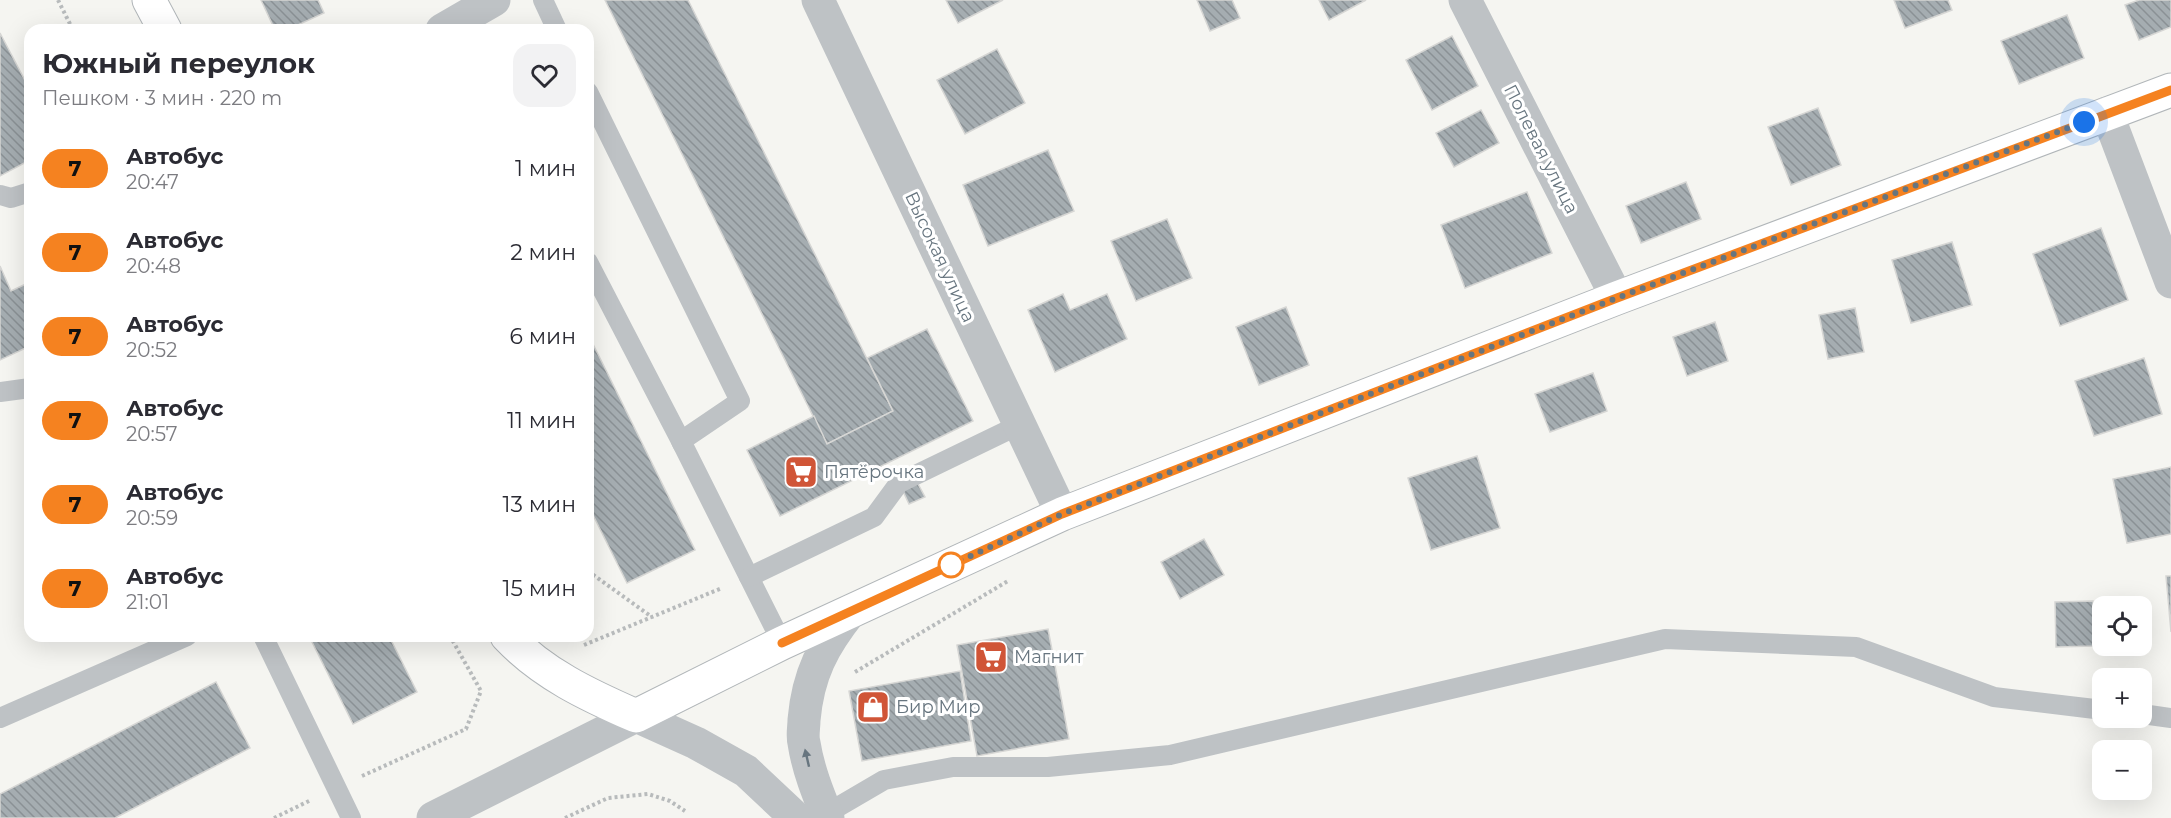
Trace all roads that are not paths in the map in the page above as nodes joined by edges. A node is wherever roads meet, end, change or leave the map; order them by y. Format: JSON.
{"nodes":[{"id":1,"x":149,"y":0,"type":"edge"},
{"id":2,"x":494,"y":0,"type":"edge"},
{"id":3,"x":543,"y":0,"type":"edge"},
{"id":4,"x":818,"y":0,"type":"edge"},
{"id":5,"x":1465,"y":0,"type":"edge"},
{"id":6,"x":162,"y":24,"type":"edge"},
{"id":7,"x":452,"y":24,"type":"edge"},
{"id":8,"x":554,"y":24,"type":"edge"},
{"id":9,"x":2171,"y":90,"type":"edge"},
{"id":10,"x":594,"y":104,"type":"edge"},
{"id":11,"x":2107,"y":113,"type":"junction"},
{"id":12,"x":24,"y":194,"type":"edge"},
{"id":13,"x":0,"y":195,"type":"edge"},
{"id":14,"x":594,"y":274,"type":"edge"},
{"id":15,"x":2171,"y":282,"type":"edge"},
{"id":16,"x":1617,"y":298,"type":"junction"},
{"id":17,"x":24,"y":389,"type":"edge"},
{"id":18,"x":0,"y":392,"type":"edge"},
{"id":19,"x":1019,"y":425,"type":"junction"},
{"id":20,"x":682,"y":445,"type":"junction"},
{"id":21,"x":1062,"y":514,"type":"junction"},
{"id":22,"x":749,"y":577,"type":"junction"},
{"id":23,"x":851,"y":611,"type":"junction"},
{"id":24,"x":173,"y":642,"type":"edge"},
{"id":25,"x":266,"y":642,"type":"edge"},
{"id":26,"x":514,"y":642,"type":"edge"},
{"id":27,"x":782,"y":643,"type":"junction"},
{"id":28,"x":2092,"y":709,"type":"edge"},
{"id":29,"x":2152,"y":715,"type":"edge"},
{"id":30,"x":636,"y":716,"type":"junction"},
{"id":31,"x":0,"y":718,"type":"edge"},
{"id":32,"x":2171,"y":718,"type":"edge"},
{"id":33,"x":817,"y":816,"type":"edge"},
{"id":34,"x":351,"y":818,"type":"edge"},
{"id":35,"x":432,"y":818,"type":"edge"}],
"edges":[{"from":1,"to":6,"type":"main road"},
{"from":2,"to":7,"type":"street"},
{"from":3,"to":8,"type":"lane"},
{"from":4,"to":19,"type":"street","name":"Высокая улица"},
{"from":5,"to":16,"type":"street","name":"Полевая улица"},
{"from":9,"to":11,"type":"main road"},
{"from":10,"to":20,"type":"lane"},
{"from":11,"to":15,"type":"street"},
{"from":11,"to":16,"type":"main road"},
{"from":12,"to":13,"type":"lane"},
{"from":14,"to":20,"type":"lane"},
{"from":16,"to":21,"type":"main road"},
{"from":17,"to":18,"type":"lane"},
{"from":19,"to":21,"type":"street","name":"Высокая улица"},
{"from":19,"to":22,"type":"lane"},
{"from":20,"to":22,"type":"lane"},
{"from":21,"to":23,"type":"main road"},
{"from":22,"to":27,"type":"lane"},
{"from":23,"to":27,"type":"main road"},
{"from":33,"to":23,"type":"street","one_way":true},
{"from":24,"to":31,"type":"lane"},
{"from":25,"to":34,"type":"lane"},
{"from":26,"to":30,"type":"main road"},
{"from":27,"to":30,"type":"main road"},
{"from":28,"to":33,"type":"lane"},
{"from":29,"to":32,"type":"lane"},
{"from":30,"to":33,"type":"street"},
{"from":30,"to":35,"type":"street"}]}
